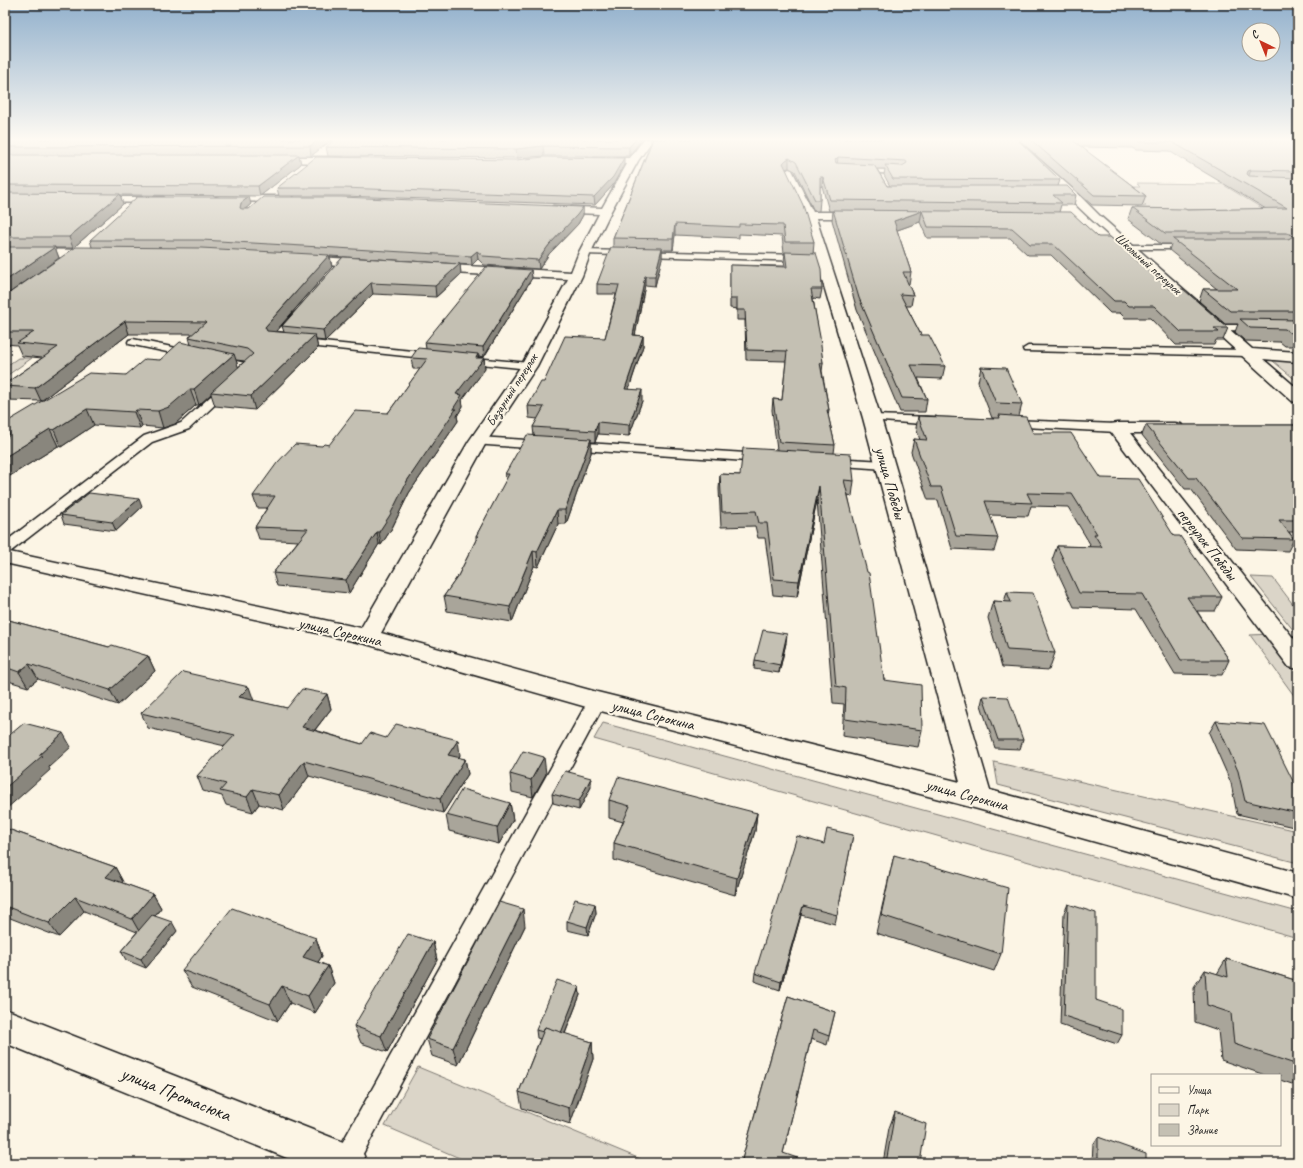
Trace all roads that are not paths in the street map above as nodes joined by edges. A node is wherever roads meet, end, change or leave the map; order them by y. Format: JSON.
{"nodes":[{"id":1,"x":1071,"y":193,"type":"edge"},
{"id":2,"x":272,"y":194,"type":"edge"},
{"id":3,"x":615,"y":194,"type":"edge"},
{"id":4,"x":799,"y":194,"type":"edge"},
{"id":5,"x":212,"y":199,"type":"edge"},
{"id":6,"x":265,"y":199,"type":"junction"},
{"id":7,"x":82,"y":200,"type":"edge"},
{"id":8,"x":136,"y":200,"type":"junction"},
{"id":9,"x":174,"y":200,"type":"edge"},
{"id":10,"x":304,"y":200,"type":"edge"},
{"id":11,"x":256,"y":206,"type":"edge"},
{"id":12,"x":544,"y":208,"type":"edge"},
{"id":13,"x":124,"y":211,"type":"edge"},
{"id":14,"x":606,"y":211,"type":"junction"},
{"id":15,"x":809,"y":215,"type":"junction"},
{"id":16,"x":872,"y":216,"type":"edge"},
{"id":17,"x":1080,"y":218,"type":"edge"},
{"id":18,"x":1096,"y":218,"type":"junction"},
{"id":19,"x":89,"y":243,"type":"edge"},
{"id":20,"x":1129,"y":247,"type":"junction"},
{"id":21,"x":1198,"y":247,"type":"edge"},
{"id":22,"x":585,"y":252,"type":"junction"},
{"id":23,"x":5,"y":253,"type":"edge"},
{"id":24,"x":78,"y":253,"type":"junction"},
{"id":25,"x":109,"y":254,"type":"edge"},
{"id":26,"x":823,"y":258,"type":"junction"},
{"id":27,"x":288,"y":259,"type":"edge"},
{"id":28,"x":342,"y":262,"type":"junction"},
{"id":29,"x":381,"y":265,"type":"edge"},
{"id":30,"x":59,"y":266,"type":"edge"},
{"id":31,"x":420,"y":267,"type":"edge"},
{"id":32,"x":331,"y":274,"type":"edge"},
{"id":33,"x":576,"y":276,"type":"junction"},
{"id":34,"x":306,"y":304,"type":"edge"},
{"id":35,"x":1219,"y":328,"type":"junction"},
{"id":36,"x":1298,"y":328,"type":"edge"},
{"id":37,"x":133,"y":342,"type":"dead end"},
{"id":38,"x":1028,"y":349,"type":"dead end"},
{"id":39,"x":1248,"y":353,"type":"junction"},
{"id":40,"x":442,"y":357,"type":"edge"},
{"id":41,"x":1298,"y":357,"type":"edge"},
{"id":42,"x":458,"y":359,"type":"edge"},
{"id":43,"x":529,"y":366,"type":"junction"},
{"id":44,"x":1298,"y":398,"type":"edge"},
{"id":45,"x":872,"y":418,"type":"junction"},
{"id":46,"x":951,"y":421,"type":"edge"},
{"id":47,"x":998,"y":423,"type":"edge"},
{"id":48,"x":1117,"y":428,"type":"junction"},
{"id":49,"x":1188,"y":428,"type":"edge"},
{"id":50,"x":478,"y":441,"type":"junction"},
{"id":51,"x":773,"y":458,"type":"edge"},
{"id":52,"x":821,"y":461,"type":"edge"},
{"id":53,"x":885,"y":465,"type":"junction"},
{"id":54,"x":5,"y":549,"type":"edge"},
{"id":55,"x":5,"y":557,"type":"edge"},
{"id":56,"x":367,"y":637,"type":"junction"},
{"id":57,"x":1298,"y":661,"type":"edge"},
{"id":58,"x":597,"y":701,"type":"junction"},
{"id":59,"x":978,"y":798,"type":"junction"},
{"id":60,"x":1298,"y":886,"type":"edge"},
{"id":61,"x":5,"y":1026,"type":"edge"},
{"id":62,"x":345,"y":1163,"type":"edge"}],
"edges":[{"from":1,"to":18,"type":"street","name":"Школьный переулок"},
{"from":2,"to":6,"type":"street"},
{"from":3,"to":14,"type":"street","name":"Базарный переулок"},
{"from":4,"to":15,"type":"street","name":"улица Победы"},
{"from":5,"to":6,"type":"street"},
{"from":6,"to":10,"type":"street"},
{"from":6,"to":11,"type":"lane"},
{"from":7,"to":8,"type":"street"},
{"from":8,"to":9,"type":"street"},
{"from":8,"to":13,"type":"street"},
{"from":12,"to":14,"type":"street"},
{"from":14,"to":22,"type":"street","name":"Базарный переулок"},
{"from":15,"to":16,"type":"street"},
{"from":15,"to":26,"type":"street","name":"улица Победы"},
{"from":17,"to":18,"type":"street"},
{"from":18,"to":20,"type":"street","name":"Школьный переулок"},
{"from":19,"to":24,"type":"street"},
{"from":20,"to":21,"type":"lane"},
{"from":20,"to":35,"type":"street","name":"Школьный переулок"},
{"from":22,"to":26,"type":"lane"},
{"from":22,"to":33,"type":"street","name":"Базарный переулок"},
{"from":23,"to":24,"type":"street"},
{"from":24,"to":25,"type":"street"},
{"from":24,"to":30,"type":"street"},
{"from":26,"to":45,"type":"street","name":"улица Победы"},
{"from":27,"to":28,"type":"street"},
{"from":28,"to":29,"type":"street"},
{"from":28,"to":32,"type":"lane"},
{"from":31,"to":33,"type":"street"},
{"from":33,"to":43,"type":"street","name":"Базарный переулок"},
{"from":34,"to":40,"type":"lane"},
{"from":35,"to":36,"type":"lane"},
{"from":35,"to":39,"type":"street","name":"Школьный переулок"},
{"from":37,"to":54,"type":"lane"},
{"from":38,"to":39,"type":"lane"},
{"from":39,"to":41,"type":"street"},
{"from":39,"to":44,"type":"street","name":"Школьный переулок"},
{"from":42,"to":43,"type":"lane"},
{"from":43,"to":50,"type":"street","name":"Базарный переулок"},
{"from":45,"to":46,"type":"lane"},
{"from":45,"to":53,"type":"street","name":"улица Победы"},
{"from":47,"to":48,"type":"lane"},
{"from":48,"to":49,"type":"street"},
{"from":48,"to":57,"type":"street","name":"переулок Победы"},
{"from":50,"to":51,"type":"lane"},
{"from":50,"to":56,"type":"street","name":"Базарный переулок"},
{"from":52,"to":53,"type":"lane"},
{"from":53,"to":59,"type":"street","name":"улица Победы"},
{"from":55,"to":56,"type":"street","name":"улица Сорокина"},
{"from":56,"to":58,"type":"street","name":"улица Сорокина"},
{"from":58,"to":59,"type":"street","name":"улица Сорокина"},
{"from":58,"to":62,"type":"lane"},
{"from":59,"to":60,"type":"street","name":"улица Сорокина"},
{"from":61,"to":62,"type":"street","name":"улица Протасюка"}]}
